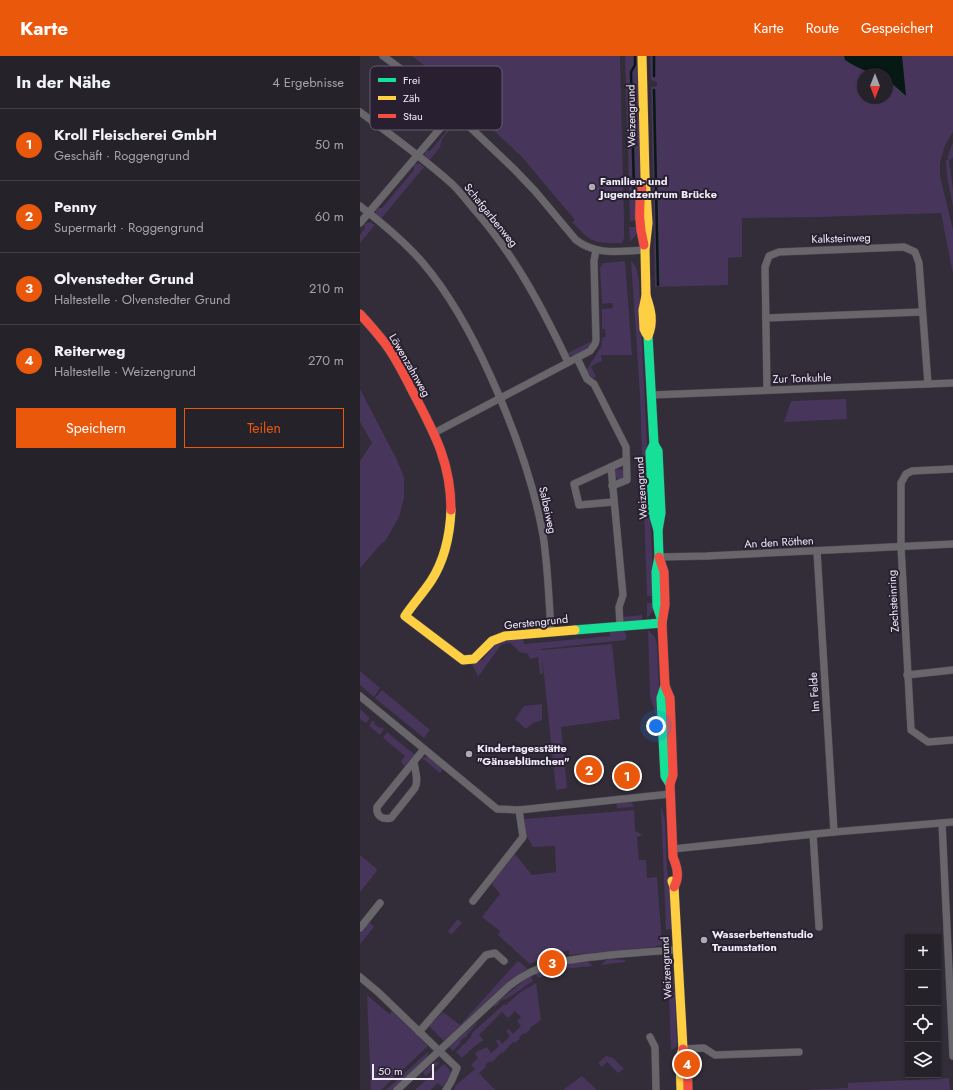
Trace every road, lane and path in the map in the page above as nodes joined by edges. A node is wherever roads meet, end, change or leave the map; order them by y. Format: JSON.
{"nodes":[{"id":1,"x":383,"y":56,"type":"edge"},
{"id":2,"x":642,"y":56,"type":"edge"},
{"id":3,"x":397,"y":66,"type":"edge"},
{"id":4,"x":360,"y":112,"type":"edge"},
{"id":5,"x":370,"y":119,"type":"edge"},
{"id":6,"x":384,"y":130,"type":"edge"},
{"id":7,"x":439,"y":130,"type":"edge"},
{"id":8,"x":473,"y":130,"type":"edge"},
{"id":9,"x":418,"y":155,"type":"junction"},
{"id":10,"x":360,"y":206,"type":"edge"},
{"id":11,"x":369,"y":213,"type":"junction"},
{"id":12,"x":360,"y":223,"type":"edge"},
{"id":13,"x":596,"y":250,"type":"junction"},
{"id":14,"x":645,"y":250,"type":"junction"},
{"id":15,"x":922,"y":312,"type":"junction"},
{"id":16,"x":360,"y":314,"type":"edge"},
{"id":17,"x":766,"y":318,"type":"junction"},
{"id":18,"x":577,"y":358,"type":"junction"},
{"id":19,"x":568,"y":362,"type":"junction"},
{"id":20,"x":953,"y":383,"type":"edge"},
{"id":21,"x":928,"y":384,"type":"junction"},
{"id":22,"x":768,"y":390,"type":"junction"},
{"id":23,"x":652,"y":395,"type":"junction"},
{"id":24,"x":500,"y":398,"type":"junction"},
{"id":25,"x":434,"y":433,"type":"junction"},
{"id":26,"x":626,"y":460,"type":"junction"},
{"id":27,"x":611,"y":467,"type":"junction"},
{"id":28,"x":953,"y":469,"type":"edge"},
{"id":29,"x":612,"y":486,"type":"junction"},
{"id":30,"x":613,"y":502,"type":"junction"},
{"id":31,"x":953,"y":544,"type":"edge"},
{"id":32,"x":901,"y":547,"type":"junction"},
{"id":33,"x":817,"y":551,"type":"junction"},
{"id":34,"x":659,"y":557,"type":"junction"},
{"id":35,"x":405,"y":616,"type":"joint"},
{"id":36,"x":662,"y":623,"type":"junction"},
{"id":37,"x":620,"y":625,"type":"junction"},
{"id":38,"x":551,"y":632,"type":"junction"},
{"id":39,"x":953,"y":670,"type":"edge"},
{"id":40,"x":907,"y":675,"type":"junction"},
{"id":41,"x":360,"y":696,"type":"edge"},
{"id":42,"x":953,"y":740,"type":"edge"},
{"id":43,"x":424,"y":750,"type":"junction"},
{"id":44,"x":414,"y":762,"type":"junction"},
{"id":45,"x":670,"y":794,"type":"junction"},
{"id":46,"x":518,"y":810,"type":"junction"},
{"id":47,"x":953,"y":822,"type":"edge"},
{"id":48,"x":942,"y":823,"type":"junction"},
{"id":49,"x":834,"y":832,"type":"junction"},
{"id":50,"x":813,"y":834,"type":"junction"},
{"id":51,"x":673,"y":853,"type":"junction"},
{"id":52,"x":473,"y":901,"type":"dead end"},
{"id":53,"x":380,"y":903,"type":"dead end"},
{"id":54,"x":819,"y":927,"type":"dead end"},
{"id":55,"x":360,"y":928,"type":"edge"},
{"id":56,"x":677,"y":950,"type":"junction"},
{"id":57,"x":504,"y":961,"type":"dead end"},
{"id":58,"x":360,"y":977,"type":"edge"},
{"id":59,"x":419,"y":1032,"type":"junction"},
{"id":60,"x":650,"y":1037,"type":"dead end"},
{"id":61,"x":683,"y":1049,"type":"junction"},
{"id":62,"x":438,"y":1051,"type":"junction"},
{"id":63,"x":799,"y":1052,"type":"dead end"},
{"id":64,"x":953,"y":1056,"type":"edge"},
{"id":65,"x":397,"y":1090,"type":"edge"},
{"id":66,"x":446,"y":1090,"type":"edge"},
{"id":67,"x":656,"y":1090,"type":"edge"},
{"id":68,"x":681,"y":1090,"type":"edge"},
{"id":69,"x":688,"y":1090,"type":"edge"}],
"edges":[{"from":1,"to":3,"type":"street"},
{"from":2,"to":14,"type":"main road","name":"Weizengrund"},
{"from":4,"to":5,"type":"street","name":"Schafgarbenweg"},
{"from":6,"to":9,"type":"street","name":"Schafgarbenweg"},
{"from":7,"to":9,"type":"street"},
{"from":8,"to":13,"type":"street"},
{"from":9,"to":11,"type":"street"},
{"from":9,"to":19,"type":"street","name":"Schafgarbenweg"},
{"from":10,"to":11,"type":"street","name":"Salbeiweg"},
{"from":11,"to":12,"type":"street"},
{"from":11,"to":24,"type":"street","name":"Salbeiweg"},
{"from":13,"to":14,"type":"street"},
{"from":13,"to":18,"type":"street"},
{"from":14,"to":23,"type":"main road","name":"Weizengrund"},
{"from":15,"to":17,"type":"street"},
{"from":15,"to":17,"type":"street","name":"Kalksteinweg"},
{"from":15,"to":21,"type":"street","name":"Kalksteinweg"},
{"from":16,"to":25,"type":"main road","name":"Löwenzahnweg"},
{"from":17,"to":22,"type":"street","name":"Kalksteinweg"},
{"from":18,"to":19,"type":"street"},
{"from":18,"to":26,"type":"street"},
{"from":19,"to":24,"type":"street"},
{"from":20,"to":21,"type":"street","name":"Zur Tonkuhle"},
{"from":21,"to":22,"type":"street","name":"Zur Tonkuhle"},
{"from":22,"to":23,"type":"street","name":"Zur Tonkuhle"},
{"from":23,"to":34,"type":"main road","name":"Weizengrund"},
{"from":24,"to":25,"type":"street"},
{"from":24,"to":38,"type":"street","name":"Salbeiweg"},
{"from":25,"to":35,"type":"main road","name":"Löwenzahnweg"},
{"from":26,"to":27,"type":"street"},
{"from":26,"to":29,"type":"street"},
{"from":27,"to":29,"type":"street"},
{"from":27,"to":30,"type":"street"},
{"from":28,"to":32,"type":"street","name":"Zechsteinring"},
{"from":29,"to":30,"type":"street"},
{"from":30,"to":37,"type":"street"},
{"from":31,"to":32,"type":"street","name":"An den Röthen"},
{"from":32,"to":33,"type":"street","name":"An den Röthen"},
{"from":32,"to":40,"type":"street","name":"Zechsteinring"},
{"from":33,"to":34,"type":"street","name":"An den Röthen"},
{"from":33,"to":49,"type":"street","name":"Im Felde"},
{"from":34,"to":36,"type":"main road","name":"Weizengrund"},
{"from":35,"to":38,"type":"main road","name":"Gerstengrund"},
{"from":36,"to":37,"type":"main road","name":"Gerstengrund"},
{"from":36,"to":45,"type":"main road","name":"Weizengrund"},
{"from":37,"to":38,"type":"main road","name":"Gerstengrund"},
{"from":39,"to":40,"type":"street"},
{"from":40,"to":42,"type":"street","name":"Zechsteinring"},
{"from":41,"to":43,"type":"street"},
{"from":43,"to":44,"type":"street"},
{"from":43,"to":46,"type":"street"},
{"from":44,"to":44,"type":"street"},
{"from":45,"to":46,"type":"street"},
{"from":45,"to":51,"type":"main road","name":"Weizengrund"},
{"from":46,"to":52,"type":"street"},
{"from":47,"to":48,"type":"street"},
{"from":48,"to":49,"type":"street"},
{"from":48,"to":64,"type":"street"},
{"from":49,"to":50,"type":"street"},
{"from":50,"to":51,"type":"street"},
{"from":50,"to":54,"type":"street"},
{"from":51,"to":56,"type":"main road","name":"Weizengrund"},
{"from":53,"to":55,"type":"street"},
{"from":56,"to":61,"type":"main road","name":"Weizengrund"},
{"from":56,"to":62,"type":"street"},
{"from":57,"to":59,"type":"street"},
{"from":58,"to":59,"type":"street"},
{"from":59,"to":62,"type":"street"},
{"from":60,"to":67,"type":"street"},
{"from":61,"to":63,"type":"street"},
{"from":61,"to":68,"type":"main road","name":"Weizengrund"},
{"from":61,"to":69,"type":"main road","name":"Weizengrund"},
{"from":62,"to":65,"type":"street"},
{"from":62,"to":66,"type":"street"}]}
